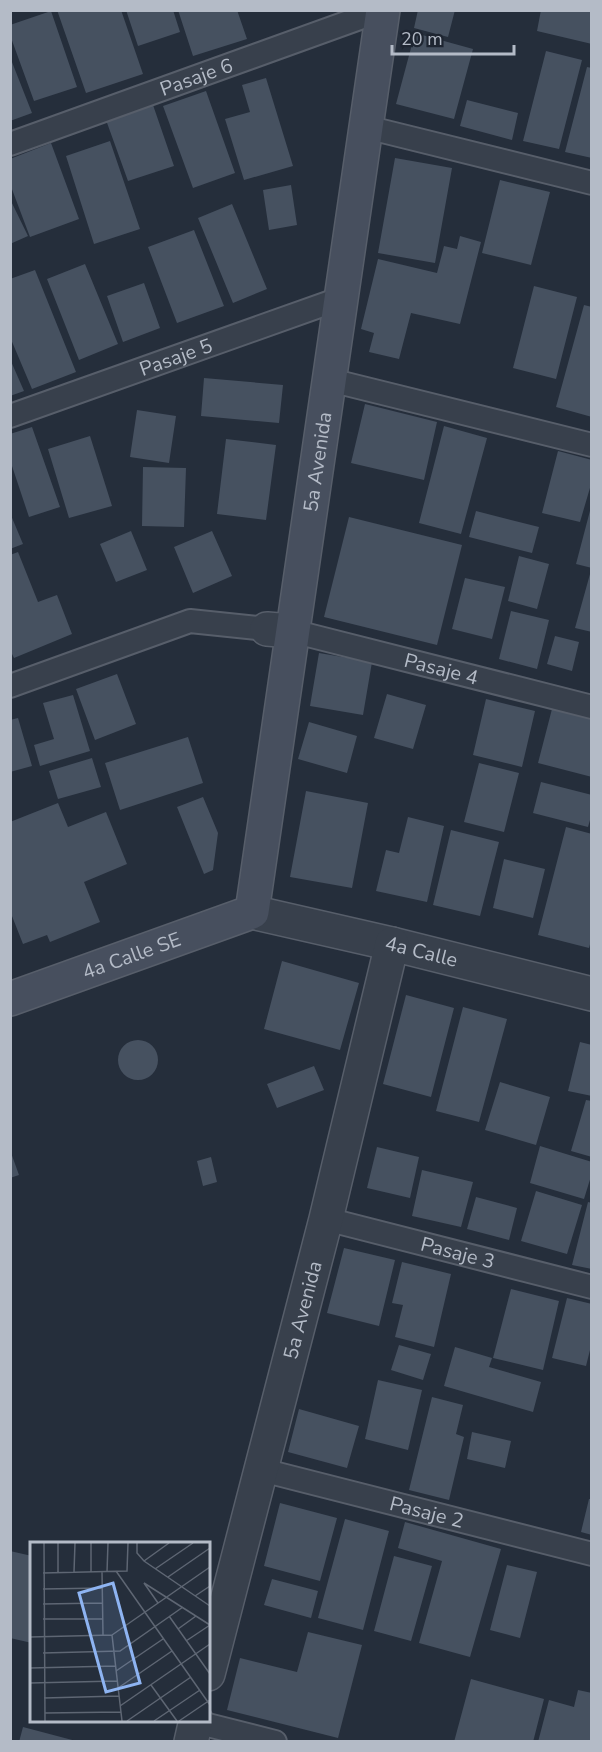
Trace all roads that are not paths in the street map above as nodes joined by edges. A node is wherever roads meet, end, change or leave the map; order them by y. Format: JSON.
{"nodes":[{"id":1,"x":383,"y":10,"type":"edge"},
{"id":2,"x":366,"y":127,"type":"junction"},
{"id":3,"x":10,"y":144,"type":"edge"},
{"id":4,"x":591,"y":183,"type":"edge"},
{"id":5,"x":342,"y":298,"type":"junction"},
{"id":6,"x":330,"y":380,"type":"junction"},
{"id":7,"x":10,"y":416,"type":"edge"},
{"id":8,"x":591,"y":445,"type":"edge"},
{"id":9,"x":280,"y":630,"type":"junction"},
{"id":10,"x":10,"y":686,"type":"edge"},
{"id":11,"x":591,"y":707,"type":"edge"},
{"id":12,"x":252,"y":912,"type":"junction"},
{"id":13,"x":392,"y":944,"type":"junction"},
{"id":14,"x":591,"y":994,"type":"edge"},
{"id":15,"x":10,"y":999,"type":"edge"},
{"id":16,"x":326,"y":1219,"type":"junction"},
{"id":17,"x":591,"y":1287,"type":"edge"},
{"id":18,"x":262,"y":1470,"type":"junction"},
{"id":19,"x":591,"y":1554,"type":"edge"},
{"id":20,"x":210,"y":1666,"type":"edge"},
{"id":21,"x":195,"y":1728,"type":"edge"},
{"id":22,"x":275,"y":1742,"type":"edge"}],
"edges":[{"from":1,"to":2,"type":"street","name":"5a Avenida"},
{"from":1,"to":3,"type":"lane","name":"Pasaje 6"},
{"from":2,"to":4,"type":"lane"},
{"from":2,"to":5,"type":"street","name":"5a Avenida"},
{"from":5,"to":6,"type":"street","name":"5a Avenida"},
{"from":5,"to":7,"type":"lane","name":"Pasaje 5"},
{"from":6,"to":8,"type":"lane"},
{"from":6,"to":9,"type":"street","name":"5a Avenida"},
{"from":9,"to":10,"type":"lane","name":"Pasaje 4"},
{"from":9,"to":11,"type":"lane","name":"Pasaje 4"},
{"from":9,"to":12,"type":"street","name":"5a Avenida"},
{"from":12,"to":13,"type":"street","name":"4a Calle"},
{"from":12,"to":15,"type":"street","name":"4a Calle SE"},
{"from":13,"to":14,"type":"street","name":"4a Calle"},
{"from":13,"to":16,"type":"street","name":"5a Avenida"},
{"from":16,"to":17,"type":"lane","name":"Pasaje 3"},
{"from":16,"to":18,"type":"street","name":"5a Avenida"},
{"from":18,"to":19,"type":"lane","name":"Pasaje 2"},
{"from":18,"to":20,"type":"street","name":"5a Avenida"},
{"from":21,"to":22,"type":"lane"}]}
